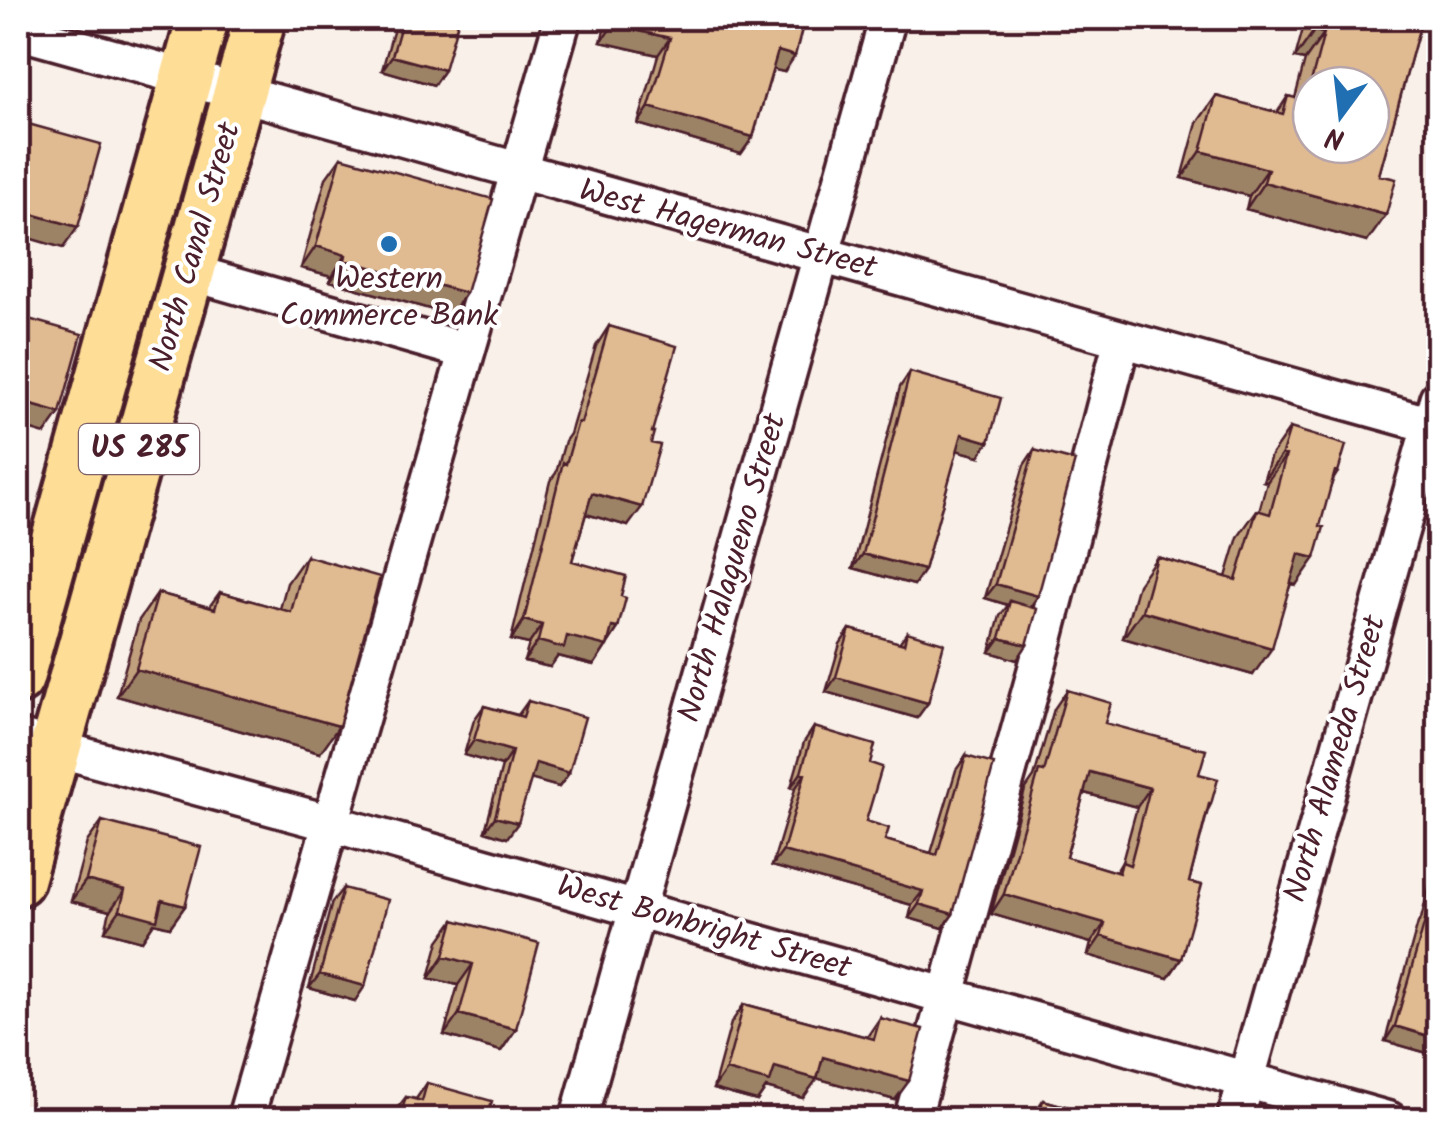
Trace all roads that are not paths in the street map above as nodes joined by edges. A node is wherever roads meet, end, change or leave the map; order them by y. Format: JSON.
{"nodes":[{"id":1,"x":203,"y":18,"type":"edge"},
{"id":2,"x":260,"y":18,"type":"edge"},
{"id":3,"x":563,"y":18,"type":"edge"},
{"id":4,"x":888,"y":18,"type":"edge"},
{"id":5,"x":18,"y":31,"type":"edge"},
{"id":6,"x":186,"y":78,"type":"junction"},
{"id":7,"x":239,"y":92,"type":"junction"},
{"id":8,"x":519,"y":172,"type":"junction"},
{"id":9,"x":821,"y":255,"type":"junction"},
{"id":10,"x":188,"y":272,"type":"junction"},
{"id":11,"x":1122,"y":340,"type":"junction"},
{"id":12,"x":466,"y":351,"type":"junction"},
{"id":13,"x":1436,"y":417,"type":"edge"},
{"id":14,"x":18,"y":678,"type":"edge"},
{"id":15,"x":36,"y":743,"type":"edge"},
{"id":16,"x":330,"y":823,"type":"junction"},
{"id":17,"x":18,"y":880,"type":"edge"},
{"id":18,"x":637,"y":909,"type":"junction"},
{"id":19,"x":948,"y":996,"type":"junction"},
{"id":20,"x":1246,"y":1078,"type":"junction"},
{"id":21,"x":245,"y":1120,"type":"edge"},
{"id":22,"x":578,"y":1120,"type":"edge"},
{"id":23,"x":912,"y":1120,"type":"edge"},
{"id":24,"x":1235,"y":1120,"type":"edge"},
{"id":25,"x":1389,"y":1120,"type":"edge"}],
"edges":[{"from":1,"to":6,"type":"highway","name":"North Canal Street","number":"US 285"},
{"from":2,"to":7,"type":"highway","name":"North Canal Street","number":"US 285"},
{"from":3,"to":8,"type":"street"},
{"from":4,"to":9,"type":"street","name":"North Halagueno Street"},
{"from":5,"to":6,"type":"street","name":"West Hagerman Street"},
{"from":6,"to":7,"type":"street","name":"West Hagerman Street"},
{"from":6,"to":14,"type":"highway","name":"North Canal Street","number":"US 285"},
{"from":7,"to":8,"type":"street","name":"West Hagerman Street"},
{"from":7,"to":10,"type":"highway","name":"North Canal Street","number":"US 285"},
{"from":8,"to":9,"type":"street","name":"West Hagerman Street"},
{"from":8,"to":12,"type":"street"},
{"from":9,"to":11,"type":"street","name":"West Hagerman Street"},
{"from":9,"to":18,"type":"street","name":"North Halagueno Street"},
{"from":10,"to":12,"type":"street"},
{"from":10,"to":15,"type":"highway","name":"North Canal Street","number":"US 285"},
{"from":11,"to":13,"type":"street","name":"West Hagerman Street"},
{"from":11,"to":19,"type":"street"},
{"from":12,"to":16,"type":"street"},
{"from":13,"to":20,"type":"street","name":"North Alameda Street"},
{"from":15,"to":16,"type":"street","name":"West Bonbright Street"},
{"from":15,"to":17,"type":"highway","name":"North Canal Street","number":"US 285"},
{"from":16,"to":18,"type":"street","name":"West Bonbright Street"},
{"from":16,"to":21,"type":"street"},
{"from":18,"to":19,"type":"street","name":"West Bonbright Street"},
{"from":18,"to":22,"type":"street","name":"North Halagueno Street"},
{"from":19,"to":20,"type":"street","name":"West Bonbright Street"},
{"from":19,"to":23,"type":"street"},
{"from":20,"to":24,"type":"street","name":"North Alameda Street"},
{"from":20,"to":25,"type":"street","name":"West Bonbright Street"}]}
